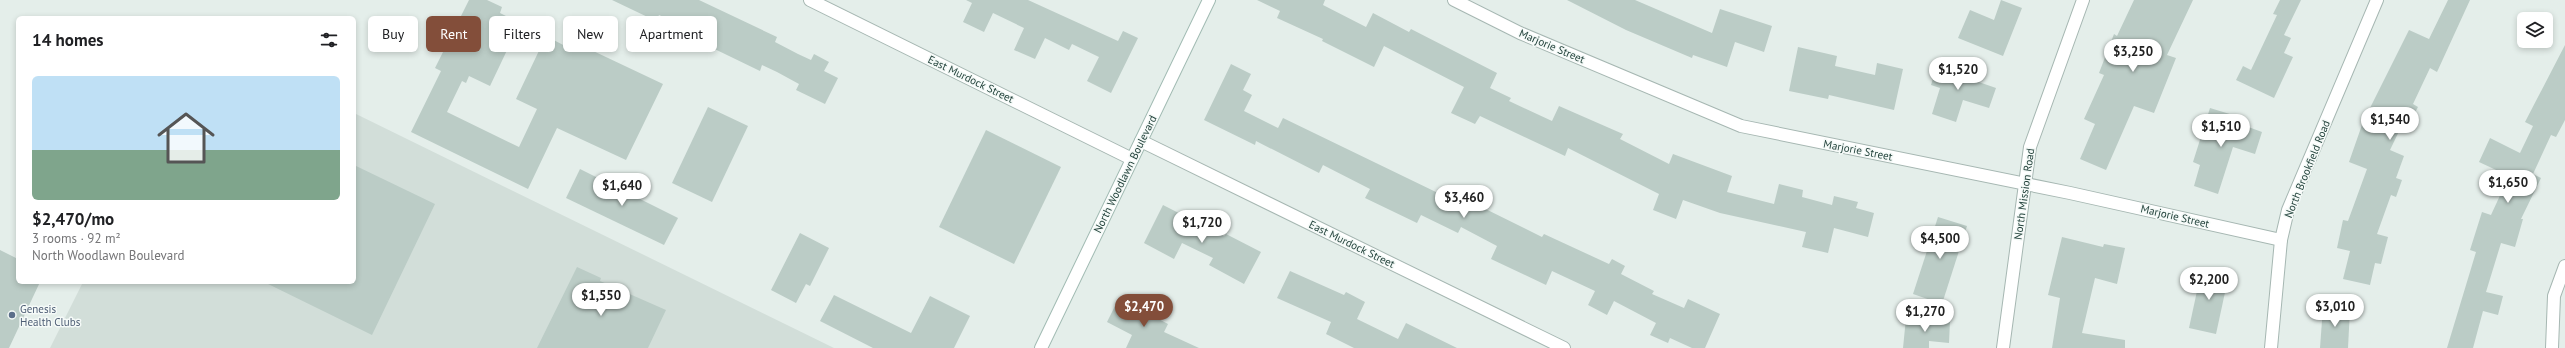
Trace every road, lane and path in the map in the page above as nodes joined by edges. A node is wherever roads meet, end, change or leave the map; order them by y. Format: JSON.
{"nodes":[{"id":1,"x":810,"y":0,"type":"edge"},
{"id":2,"x":1209,"y":0,"type":"edge"},
{"id":3,"x":1454,"y":0,"type":"edge"},
{"id":4,"x":2083,"y":0,"type":"edge"},
{"id":5,"x":2377,"y":0,"type":"edge"},
{"id":6,"x":1141,"y":141,"type":"junction"},
{"id":7,"x":1132,"y":159,"type":"junction"},
{"id":8,"x":2025,"y":184,"type":"junction"},
{"id":9,"x":2281,"y":240,"type":"junction"},
{"id":10,"x":2565,"y":266,"type":"edge"},
{"id":11,"x":1041,"y":348,"type":"edge"},
{"id":12,"x":1564,"y":348,"type":"edge"},
{"id":13,"x":2003,"y":348,"type":"edge"},
{"id":14,"x":2271,"y":348,"type":"edge"},
{"id":15,"x":2552,"y":348,"type":"edge"}],
"edges":[{"from":1,"to":7,"type":"street","name":"East Murdock Street"},
{"from":2,"to":6,"type":"street","name":"North Woodlawn Boulevard"},
{"from":3,"to":8,"type":"street","name":"Marjorie Street"},
{"from":4,"to":8,"type":"street","name":"North Mission Road"},
{"from":5,"to":9,"type":"street","name":"North Brookfield Road"},
{"from":6,"to":7,"type":"street","name":"North Woodlawn Boulevard"},
{"from":6,"to":12,"type":"street","name":"East Murdock Street"},
{"from":7,"to":11,"type":"street","name":"North Woodlawn Boulevard"},
{"from":8,"to":9,"type":"street","name":"Marjorie Street"},
{"from":8,"to":13,"type":"street","name":"North Mission Road"},
{"from":9,"to":14,"type":"street","name":"North Brookfield Road"},
{"from":10,"to":15,"type":"street"}]}
